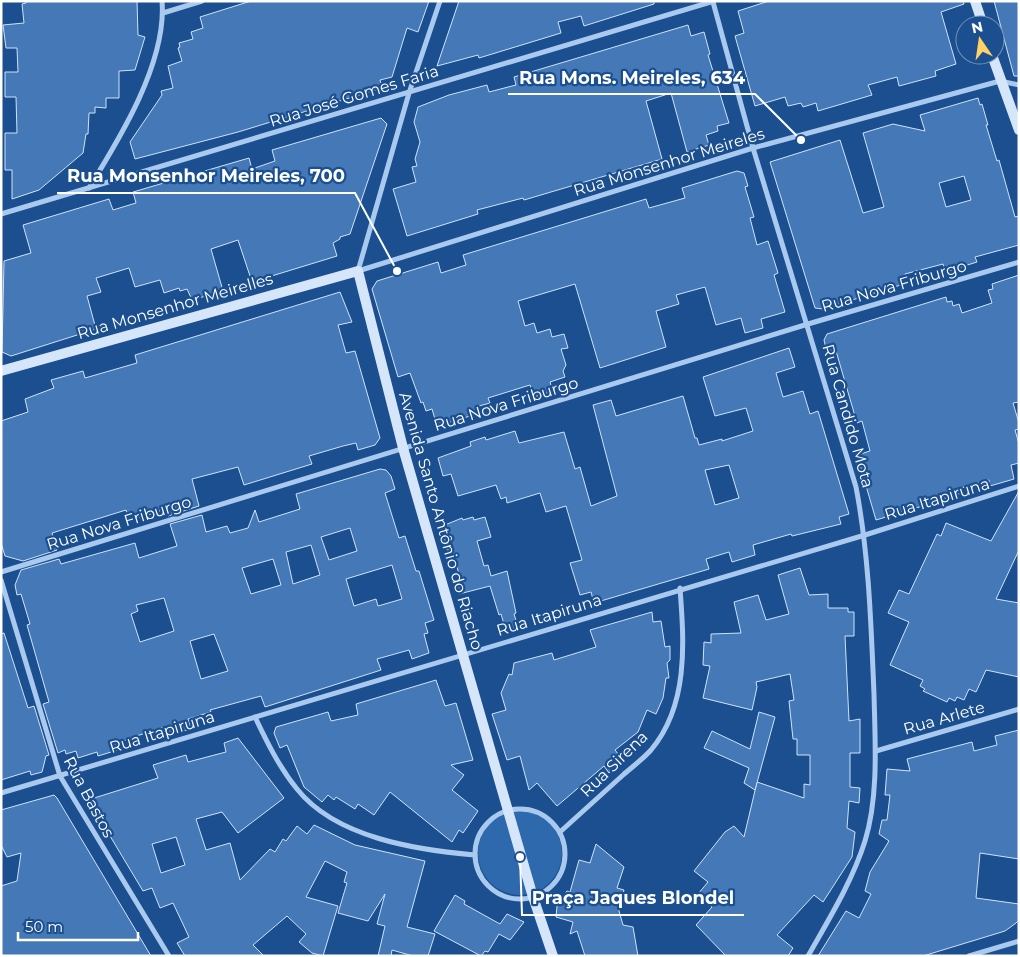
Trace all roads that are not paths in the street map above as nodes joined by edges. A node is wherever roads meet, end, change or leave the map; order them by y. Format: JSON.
{"nodes":[{"id":1,"x":162,"y":1,"type":"edge"},
{"id":2,"x":202,"y":1,"type":"edge"},
{"id":3,"x":440,"y":1,"type":"edge"},
{"id":4,"x":975,"y":1,"type":"edge"},
{"id":5,"x":714,"y":2,"type":"edge"},
{"id":6,"x":163,"y":12,"type":"junction"},
{"id":7,"x":980,"y":15,"type":"edge"},
{"id":8,"x":995,"y":65,"type":"edge"},
{"id":9,"x":1000,"y":80,"type":"junction"},
{"id":10,"x":1019,"y":85,"type":"edge"},
{"id":11,"x":409,"y":93,"type":"junction"},
{"id":12,"x":1019,"y":130,"type":"edge"},
{"id":13,"x":753,"y":148,"type":"junction"},
{"id":14,"x":89,"y":188,"type":"junction"},
{"id":15,"x":1,"y":214,"type":"edge"},
{"id":16,"x":1019,"y":262,"type":"edge"},
{"id":17,"x":358,"y":271,"type":"junction"},
{"id":18,"x":808,"y":324,"type":"junction"},
{"id":19,"x":1,"y":371,"type":"edge"},
{"id":20,"x":403,"y":448,"type":"junction"},
{"id":21,"x":1019,"y":486,"type":"edge"},
{"id":22,"x":865,"y":535,"type":"junction"},
{"id":23,"x":1,"y":572,"type":"edge"},
{"id":24,"x":1,"y":580,"type":"edge"},
{"id":25,"x":680,"y":588,"type":"junction"},
{"id":26,"x":462,"y":654,"type":"junction"},
{"id":27,"x":1019,"y":709,"type":"edge"},
{"id":28,"x":255,"y":717,"type":"junction"},
{"id":29,"x":876,"y":751,"type":"junction"},
{"id":30,"x":60,"y":776,"type":"junction"},
{"id":31,"x":1,"y":794,"type":"edge"},
{"id":32,"x":508,"y":810,"type":"junction"},
{"id":33,"x":560,"y":832,"type":"junction"},
{"id":34,"x":475,"y":855,"type":"junction"},
{"id":35,"x":533,"y":897,"type":"junction"},
{"id":36,"x":1019,"y":941,"type":"edge"},
{"id":37,"x":169,"y":956,"type":"edge"},
{"id":38,"x":553,"y":956,"type":"edge"},
{"id":39,"x":808,"y":956,"type":"edge"},
{"id":40,"x":969,"y":956,"type":"edge"}],
"edges":[{"from":1,"to":6,"type":"street"},
{"from":2,"to":6,"type":"street"},
{"from":3,"to":11,"type":"street"},
{"from":4,"to":7,"type":"street"},
{"from":5,"to":11,"type":"street","name":"Rua José Gomes Faria"},
{"from":5,"to":13,"type":"street","name":"Rua Candido Mota"},
{"from":6,"to":14,"type":"street"},
{"from":8,"to":9,"type":"street"},
{"from":9,"to":10,"type":"street"},
{"from":9,"to":12,"type":"street"},
{"from":9,"to":13,"type":"street","name":"Rua Monsenhor Meireles"},
{"from":11,"to":14,"type":"street","name":"Rua José Gomes Faria"},
{"from":11,"to":17,"type":"street"},
{"from":13,"to":17,"type":"street","name":"Rua Monsenhor Meireles"},
{"from":13,"to":18,"type":"street","name":"Rua Candido Mota"},
{"from":14,"to":15,"type":"street","name":"Rua José Gomes Faria"},
{"from":16,"to":18,"type":"street","name":"Rua Nova Friburgo"},
{"from":17,"to":19,"type":"street","name":"Rua Monsenhor Meirelles"},
{"from":17,"to":20,"type":"street","name":"Avenida Santo Antônio do Riacho"},
{"from":18,"to":20,"type":"street","name":"Rua Nova Friburgo"},
{"from":18,"to":22,"type":"street","name":"Rua Candido Mota"},
{"from":20,"to":23,"type":"street","name":"Rua Nova Friburgo"},
{"from":20,"to":26,"type":"street","name":"Avenida Santo Antônio do Riacho"},
{"from":21,"to":22,"type":"street","name":"Rua Itapiruna"},
{"from":22,"to":25,"type":"street","name":"Rua Itapiruna"},
{"from":22,"to":29,"type":"street","name":"Rua Candido Mota"},
{"from":24,"to":30,"type":"street","name":"Rua Bastos"},
{"from":25,"to":26,"type":"street","name":"Rua Itapiruna"},
{"from":25,"to":33,"type":"street","name":"Rua Sirena"},
{"from":26,"to":28,"type":"street","name":"Rua Itapiruna"},
{"from":26,"to":32,"type":"street","name":"Avenida Santo Antônio do Riacho"},
{"from":27,"to":29,"type":"street","name":"Rua Arlete"},
{"from":28,"to":30,"type":"street","name":"Rua Itapiruna"},
{"from":28,"to":34,"type":"street"},
{"from":29,"to":39,"type":"street","name":"Rua Candido Mota"},
{"from":30,"to":31,"type":"street","name":"Rua Itapiruna"},
{"from":30,"to":37,"type":"street","name":"Rua Bastos"},
{"from":32,"to":33,"type":"street"},
{"from":32,"to":34,"type":"street"},
{"from":32,"to":35,"type":"street","name":"Avenida Santo Antônio do Riacho"},
{"from":33,"to":35,"type":"street"},
{"from":34,"to":35,"type":"street"},
{"from":35,"to":38,"type":"street","name":"Avenida Santo Antônio do Riacho"},
{"from":36,"to":40,"type":"street"}]}
